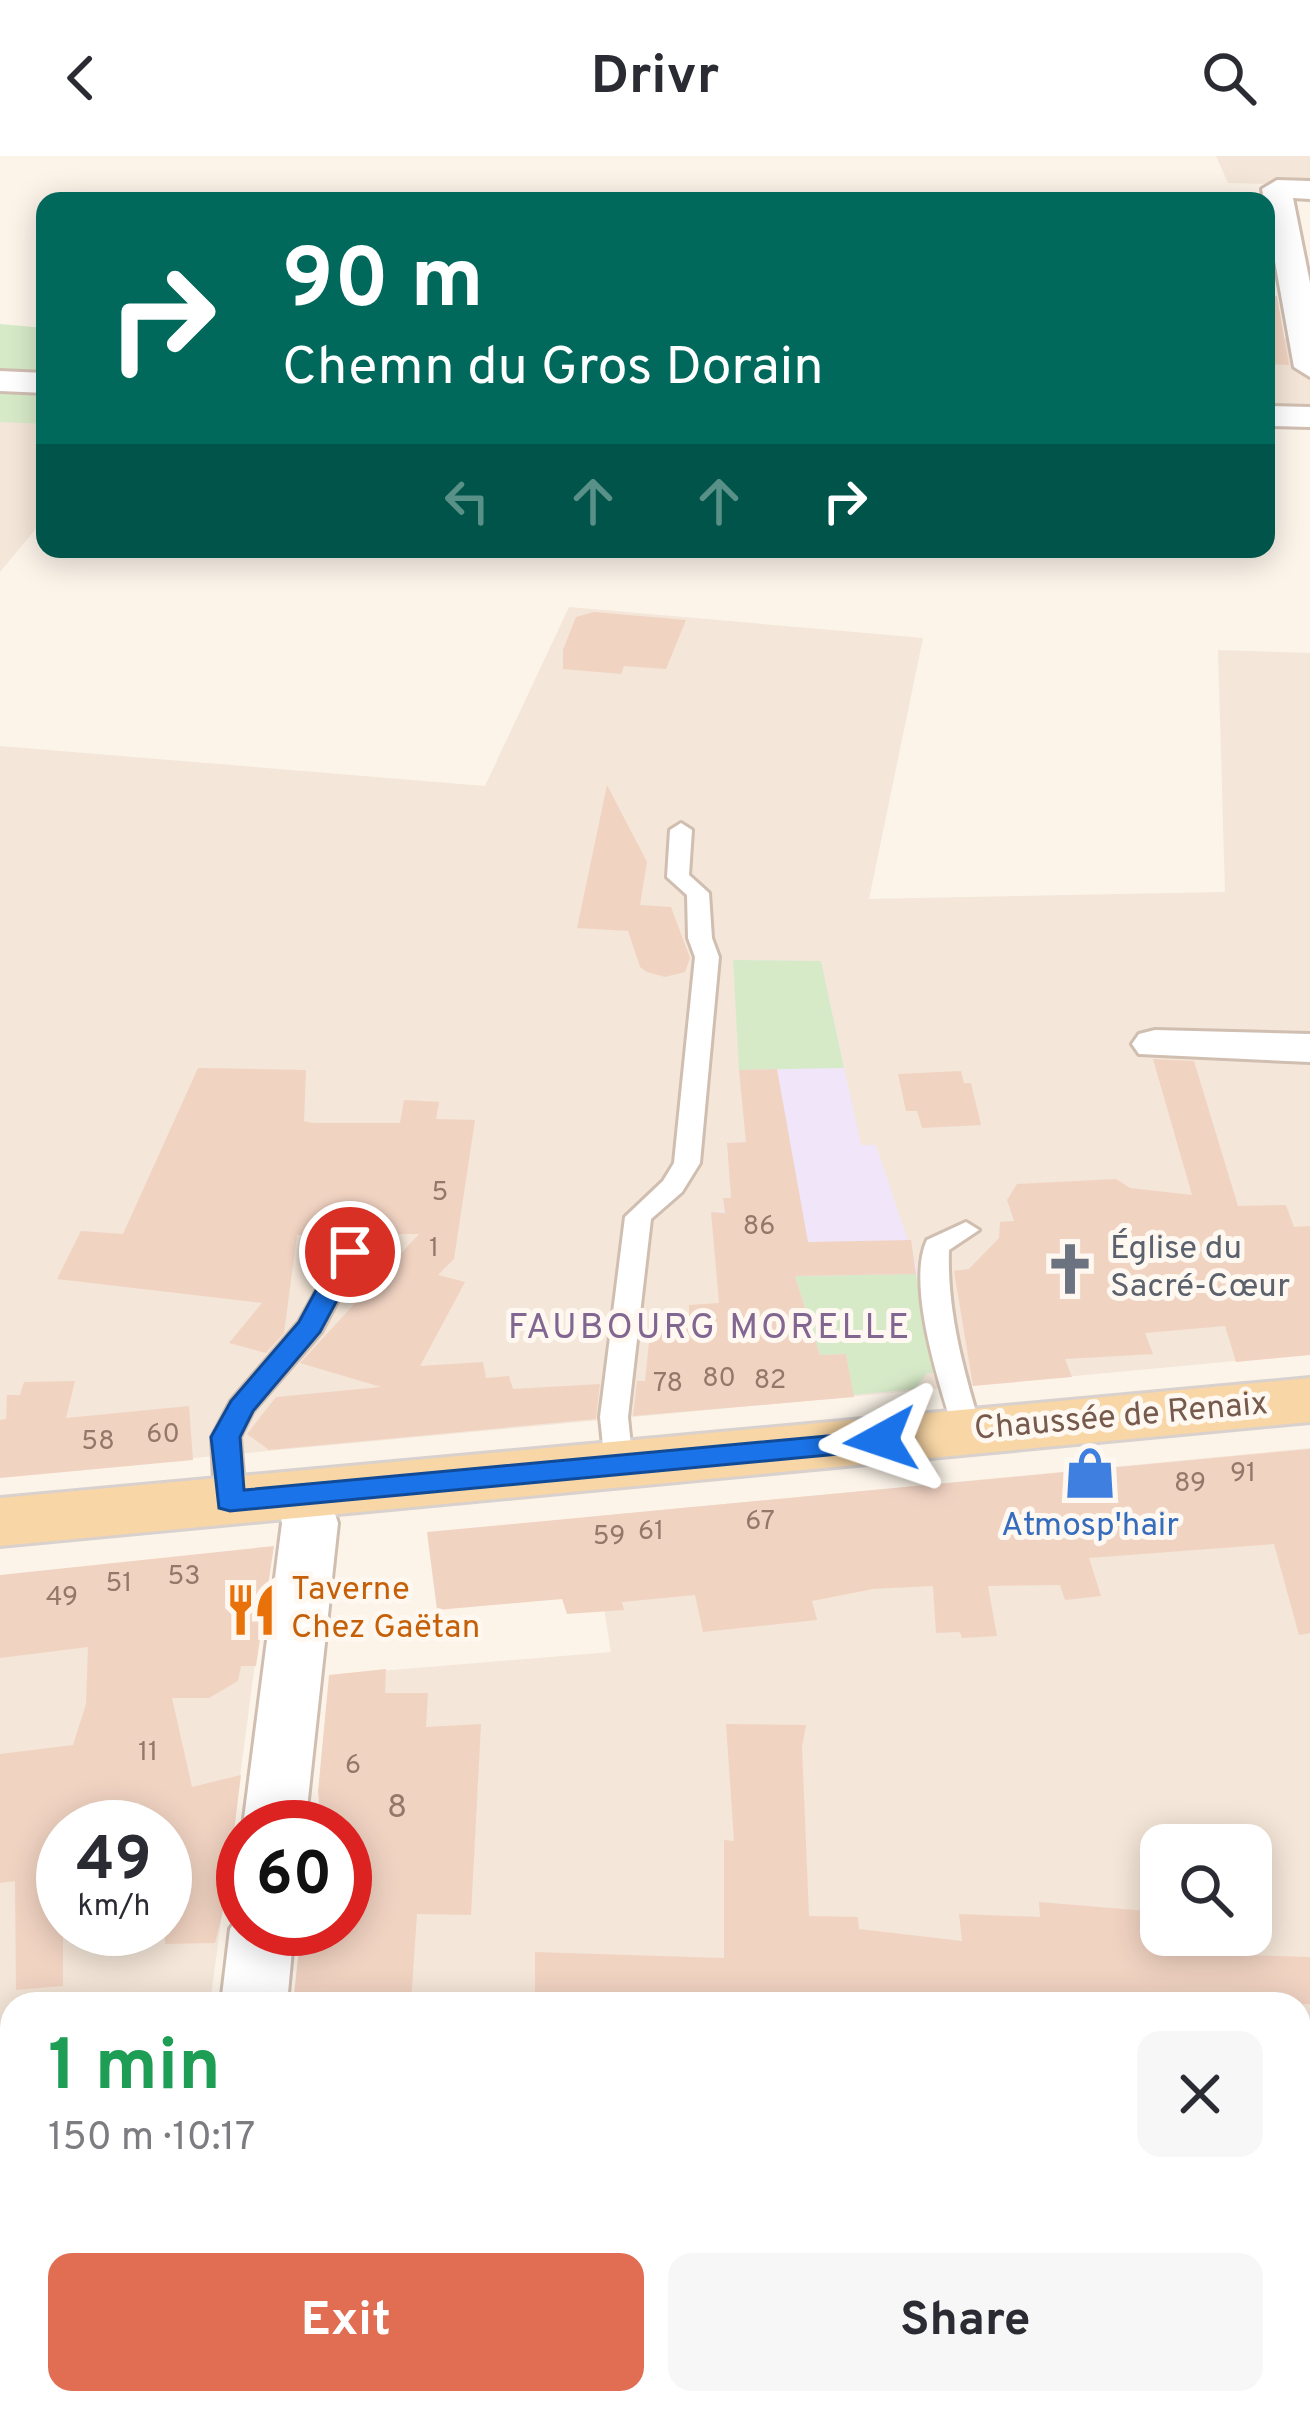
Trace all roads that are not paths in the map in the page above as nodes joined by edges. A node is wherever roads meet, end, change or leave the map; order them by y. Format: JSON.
{"nodes":[{"id":1,"x":1310,"y":190,"type":"edge"},
{"id":2,"x":1298,"y":258,"type":"edge"},
{"id":3,"x":1275,"y":337,"type":"edge"},
{"id":4,"x":1308,"y":346,"type":"edge"},
{"id":5,"x":0,"y":381,"type":"edge"},
{"id":6,"x":36,"y":383,"type":"edge"},
{"id":7,"x":1275,"y":416,"type":"edge"},
{"id":8,"x":1310,"y":417,"type":"edge"},
{"id":9,"x":680,"y":830,"type":"dead end"},
{"id":10,"x":1155,"y":1044,"type":"dead end"},
{"id":11,"x":1310,"y":1048,"type":"edge"},
{"id":12,"x":966,"y":1230,"type":"dead end"},
{"id":13,"x":350,"y":1252,"type":"dead end"},
{"id":14,"x":1310,"y":1400,"type":"edge"},
{"id":15,"x":968,"y":1432,"type":"junction"},
{"id":16,"x":619,"y":1465,"type":"junction"},
{"id":17,"x":304,"y":1494,"type":"junction"},
{"id":18,"x":230,"y":1502,"type":"junction"},
{"id":19,"x":0,"y":1522,"type":"edge"},
{"id":20,"x":277,"y":1800,"type":"edge"},
{"id":21,"x":259,"y":1956,"type":"edge"},
{"id":22,"x":255,"y":1992,"type":"edge"}],
"edges":[{"from":1,"to":2,"type":"street"},
{"from":2,"to":4,"type":"street"},
{"from":3,"to":4,"type":"street"},
{"from":5,"to":6,"type":"street"},
{"from":7,"to":8,"type":"street"},
{"from":9,"to":16,"type":"lane"},
{"from":10,"to":11,"type":"street"},
{"from":12,"to":15,"type":"lane"},
{"from":13,"to":18,"type":"lane"},
{"from":14,"to":15,"type":"main road","name":"Chaussée de Renaix"},
{"from":15,"to":16,"type":"main road","name":"Chaussée de Renaix"},
{"from":16,"to":17,"type":"main road","name":"Chaussée de Renaix"},
{"from":17,"to":18,"type":"main road","name":"Chaussée de Renaix"},
{"from":17,"to":20,"type":"street"},
{"from":18,"to":19,"type":"main road","name":"Chaussée de Renaix"},
{"from":21,"to":22,"type":"street"}]}
